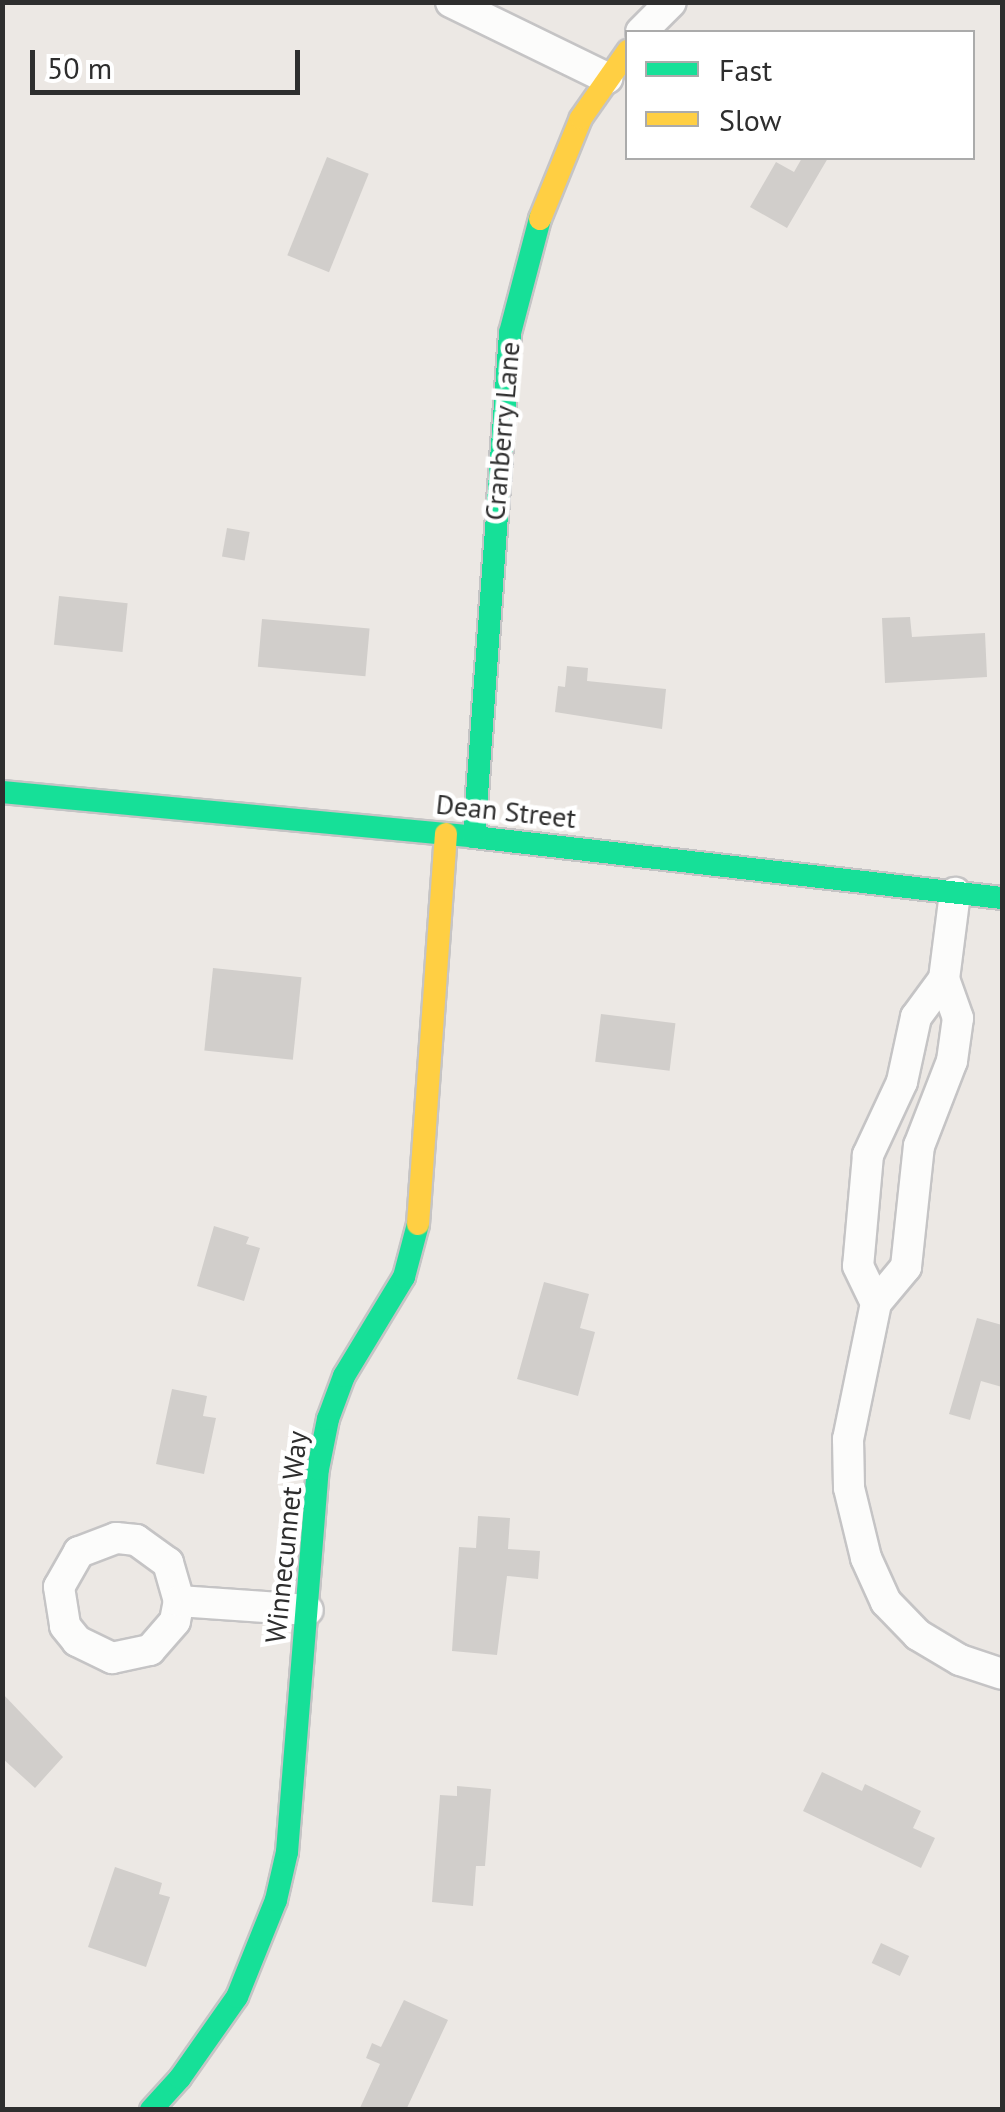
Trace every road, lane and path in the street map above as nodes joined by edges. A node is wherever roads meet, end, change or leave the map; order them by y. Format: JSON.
{"nodes":[{"id":1,"x":451,"y":2,"type":"edge"},
{"id":2,"x":670,"y":2,"type":"edge"},
{"id":3,"x":643,"y":30,"type":"edge"},
{"id":4,"x":625,"y":55,"type":"edge"},
{"id":5,"x":607,"y":78,"type":"junction"},
{"id":6,"x":2,"y":792,"type":"edge"},
{"id":7,"x":446,"y":834,"type":"junction"},
{"id":8,"x":474,"y":837,"type":"junction"},
{"id":9,"x":955,"y":893,"type":"junction"},
{"id":10,"x":1002,"y":898,"type":"edge"},
{"id":11,"x":944,"y":979,"type":"junction"},
{"id":12,"x":876,"y":1303,"type":"junction"},
{"id":13,"x":179,"y":1601,"type":"junction"},
{"id":14,"x":308,"y":1610,"type":"junction"},
{"id":15,"x":1002,"y":1674,"type":"edge"},
{"id":16,"x":151,"y":2110,"type":"edge"}],
"edges":[{"from":1,"to":5,"type":"street"},
{"from":2,"to":3,"type":"street"},
{"from":4,"to":5,"type":"street","name":"Cranberry Lane"},
{"from":5,"to":8,"type":"street","name":"Cranberry Lane"},
{"from":6,"to":7,"type":"street","name":"Dean Street"},
{"from":7,"to":8,"type":"street","name":"Dean Street"},
{"from":7,"to":14,"type":"street","name":"Winnecunnet Way"},
{"from":8,"to":9,"type":"street","name":"Dean Street"},
{"from":9,"to":10,"type":"street","name":"Dean Street"},
{"from":9,"to":11,"type":"street"},
{"from":11,"to":12,"type":"street"},
{"from":11,"to":12,"type":"street"},
{"from":12,"to":15,"type":"street"},
{"from":13,"to":13,"type":"street"},
{"from":13,"to":14,"type":"street"},
{"from":14,"to":16,"type":"street","name":"Winnecunnet Way"}]}
